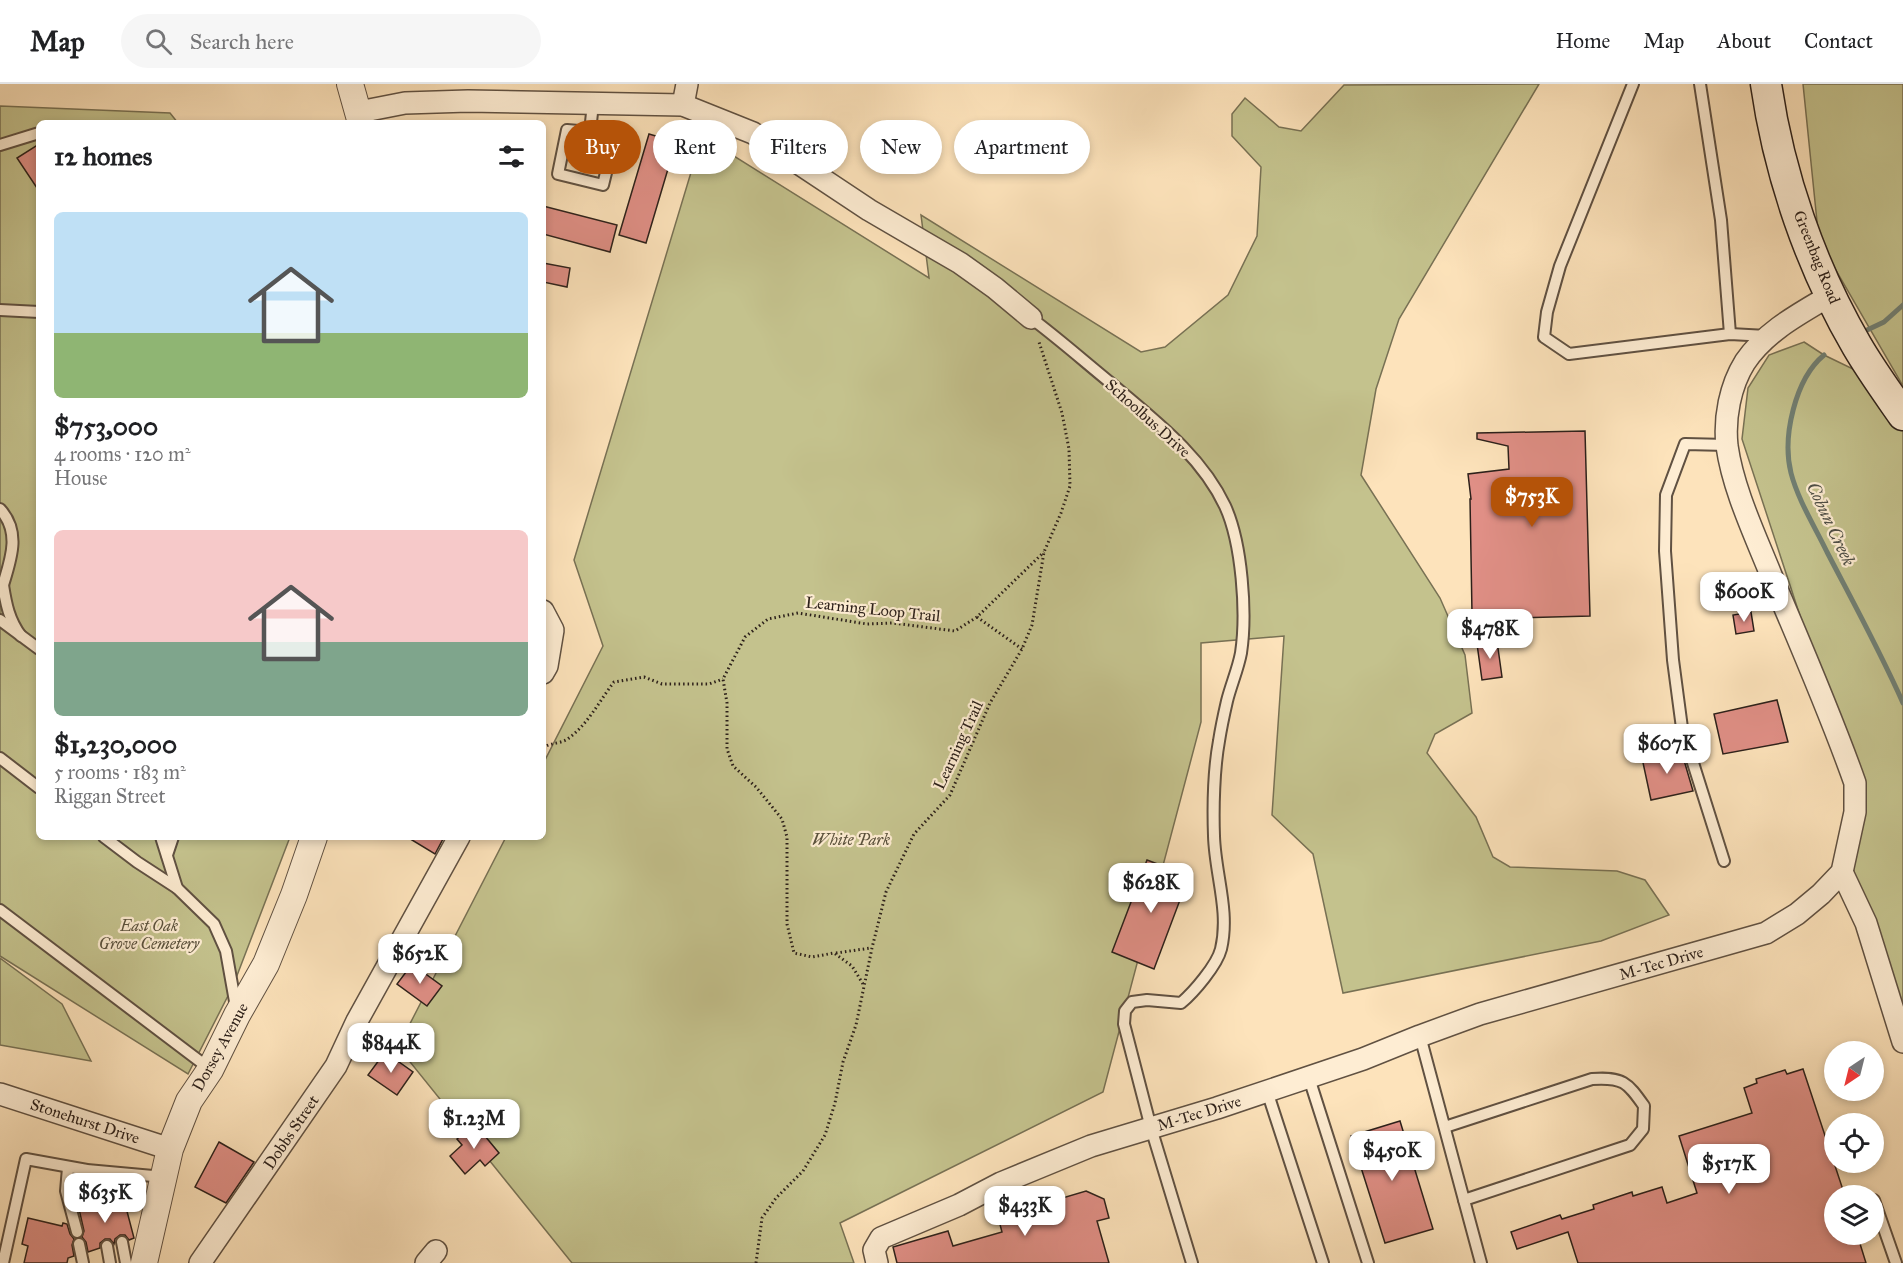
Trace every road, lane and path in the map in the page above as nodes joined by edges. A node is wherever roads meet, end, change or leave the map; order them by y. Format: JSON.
{"nodes":[{"id":1,"x":351,"y":84,"type":"edge"},
{"id":2,"x":687,"y":84,"type":"edge"},
{"id":3,"x":1633,"y":84,"type":"edge"},
{"id":4,"x":1700,"y":84,"type":"edge"},
{"id":5,"x":1766,"y":84,"type":"edge"},
{"id":6,"x":593,"y":103,"type":"junction"},
{"id":7,"x":683,"y":105,"type":"junction"},
{"id":8,"x":360,"y":118,"type":"edge"},
{"id":9,"x":591,"y":120,"type":"edge"},
{"id":10,"x":590,"y":132,"type":"joint"},
{"id":11,"x":36,"y":134,"type":"edge"},
{"id":12,"x":0,"y":145,"type":"edge"},
{"id":13,"x":1831,"y":295,"type":"junction"},
{"id":14,"x":0,"y":310,"type":"edge"},
{"id":15,"x":36,"y":312,"type":"edge"},
{"id":16,"x":1031,"y":318,"type":"junction"},
{"id":17,"x":1730,"y":334,"type":"junction"},
{"id":18,"x":1767,"y":336,"type":"junction"},
{"id":19,"x":1903,"y":415,"type":"edge"},
{"id":20,"x":1727,"y":445,"type":"junction"},
{"id":21,"x":0,"y":509,"type":"edge"},
{"id":22,"x":1044,"y":552,"type":"junction"},
{"id":23,"x":1,"y":586,"type":"edge"},
{"id":24,"x":546,"y":617,"type":"edge"},
{"id":25,"x":977,"y":617,"type":"junction"},
{"id":26,"x":0,"y":620,"type":"edge"},
{"id":27,"x":21,"y":636,"type":"junction"},
{"id":28,"x":36,"y":647,"type":"edge"},
{"id":29,"x":1022,"y":649,"type":"junction"},
{"id":30,"x":546,"y":668,"type":"edge"},
{"id":31,"x":723,"y":680,"type":"junction"},
{"id":32,"x":546,"y":746,"type":"edge"},
{"id":33,"x":0,"y":758,"type":"edge"},
{"id":34,"x":36,"y":786,"type":"edge"},
{"id":35,"x":108,"y":840,"type":"edge"},
{"id":36,"x":163,"y":840,"type":"edge"},
{"id":37,"x":172,"y":840,"type":"edge"},
{"id":38,"x":313,"y":840,"type":"edge"},
{"id":39,"x":457,"y":840,"type":"edge"},
{"id":40,"x":167,"y":855,"type":"junction"},
{"id":41,"x":1725,"y":861,"type":"dead end"},
{"id":42,"x":1842,"y":873,"type":"junction"},
{"id":43,"x":177,"y":888,"type":"junction"},
{"id":44,"x":0,"y":910,"type":"edge"},
{"id":45,"x":872,"y":948,"type":"junction"},
{"id":46,"x":834,"y":953,"type":"junction"},
{"id":47,"x":864,"y":986,"type":"junction"},
{"id":48,"x":237,"y":1016,"type":"junction"},
{"id":49,"x":1420,"y":1036,"type":"junction"},
{"id":50,"x":1903,"y":1042,"type":"edge"},
{"id":51,"x":210,"y":1070,"type":"junction"},
{"id":52,"x":1309,"y":1078,"type":"junction"},
{"id":53,"x":1267,"y":1091,"type":"junction"},
{"id":54,"x":0,"y":1094,"type":"edge"},
{"id":55,"x":1444,"y":1127,"type":"junction"},
{"id":56,"x":1151,"y":1128,"type":"junction"},
{"id":57,"x":170,"y":1149,"type":"junction"},
{"id":58,"x":68,"y":1168,"type":"junction"},
{"id":59,"x":87,"y":1170,"type":"junction"},
{"id":60,"x":108,"y":1173,"type":"junction"},
{"id":61,"x":164,"y":1177,"type":"junction"},
{"id":62,"x":113,"y":1199,"type":"dead end"},
{"id":63,"x":1464,"y":1200,"type":"junction"},
{"id":64,"x":96,"y":1203,"type":"dead end"},
{"id":65,"x":1884,"y":1229,"type":"edge"},
{"id":66,"x":77,"y":1232,"type":"dead end"},
{"id":67,"x":123,"y":1242,"type":"dead end"},
{"id":68,"x":79,"y":1244,"type":"dead end"},
{"id":69,"x":106,"y":1246,"type":"dead end"},
{"id":70,"x":3,"y":1263,"type":"edge"},
{"id":71,"x":83,"y":1263,"type":"edge"},
{"id":72,"x":110,"y":1263,"type":"edge"},
{"id":73,"x":126,"y":1263,"type":"edge"},
{"id":74,"x":144,"y":1263,"type":"edge"},
{"id":75,"x":200,"y":1263,"type":"edge"},
{"id":76,"x":756,"y":1263,"type":"edge"},
{"id":77,"x":877,"y":1263,"type":"edge"},
{"id":78,"x":1192,"y":1263,"type":"edge"},
{"id":79,"x":1323,"y":1263,"type":"edge"},
{"id":80,"x":1368,"y":1263,"type":"edge"},
{"id":81,"x":1481,"y":1263,"type":"edge"},
{"id":82,"x":1896,"y":1263,"type":"edge"}],
"edges":[{"from":1,"to":8,"type":"street"},
{"from":2,"to":7,"type":"street"},
{"from":3,"to":17,"type":"lane"},
{"from":4,"to":17,"type":"lane"},
{"from":5,"to":13,"type":"main road","name":"Greenbag Road"},
{"from":6,"to":7,"type":"street"},
{"from":6,"to":8,"type":"street"},
{"from":6,"to":9,"type":"lane"},
{"from":7,"to":16,"type":"street","name":"Schoolbus Drive"},
{"from":10,"to":10,"type":"lane"},
{"from":11,"to":12,"type":"lane"},
{"from":13,"to":18,"type":"street"},
{"from":13,"to":19,"type":"main road","name":"Greenbag Road"},
{"from":14,"to":15,"type":"lane"},
{"from":16,"to":22,"type":"path","name":"Learning Trail"},
{"from":16,"to":56,"type":"lane","name":"Schoolbus Drive"},
{"from":17,"to":18,"type":"lane"},
{"from":18,"to":20,"type":"street"},
{"from":20,"to":41,"type":"lane"},
{"from":20,"to":42,"type":"street"},
{"from":21,"to":23,"type":"lane"},
{"from":22,"to":25,"type":"path","name":"Learning Loop Trail"},
{"from":22,"to":29,"type":"path","name":"Learning Trail"},
{"from":23,"to":27,"type":"lane"},
{"from":24,"to":30,"type":"street"},
{"from":25,"to":29,"type":"path"},
{"from":25,"to":31,"type":"path","name":"Learning Loop Trail"},
{"from":26,"to":27,"type":"lane"},
{"from":27,"to":28,"type":"lane"},
{"from":29,"to":45,"type":"path","name":"Learning Trail"},
{"from":31,"to":32,"type":"path"},
{"from":31,"to":46,"type":"path"},
{"from":33,"to":34,"type":"lane"},
{"from":35,"to":43,"type":"lane"},
{"from":36,"to":40,"type":"lane"},
{"from":37,"to":40,"type":"lane"},
{"from":38,"to":48,"type":"street","name":"Dorsey Avenue"},
{"from":39,"to":75,"type":"street","name":"Dobbs Street"},
{"from":40,"to":43,"type":"lane"},
{"from":42,"to":49,"type":"street","name":"M-Tec Drive"},
{"from":42,"to":50,"type":"street"},
{"from":43,"to":48,"type":"lane"},
{"from":44,"to":51,"type":"lane"},
{"from":45,"to":46,"type":"path"},
{"from":45,"to":47,"type":"path","name":"Learning Trail"},
{"from":46,"to":47,"type":"path"},
{"from":47,"to":76,"type":"path","name":"Learning Trail"},
{"from":48,"to":51,"type":"street","name":"Dorsey Avenue"},
{"from":49,"to":52,"type":"street","name":"M-Tec Drive"},
{"from":49,"to":55,"type":"lane"},
{"from":51,"to":57,"type":"street","name":"Dorsey Avenue"},
{"from":52,"to":53,"type":"street","name":"M-Tec Drive"},
{"from":52,"to":80,"type":"lane"},
{"from":53,"to":56,"type":"street","name":"M-Tec Drive"},
{"from":53,"to":79,"type":"lane"},
{"from":54,"to":57,"type":"street","name":"Stonehurst Drive"},
{"from":55,"to":63,"type":"lane"},
{"from":55,"to":63,"type":"lane"},
{"from":56,"to":77,"type":"street","name":"M-Tec Drive"},
{"from":56,"to":78,"type":"lane"},
{"from":57,"to":61,"type":"street","name":"Dorsey Avenue"},
{"from":58,"to":59,"type":"lane"},
{"from":58,"to":66,"type":"lane"},
{"from":58,"to":70,"type":"lane"},
{"from":59,"to":60,"type":"lane"},
{"from":59,"to":64,"type":"lane"},
{"from":60,"to":61,"type":"lane"},
{"from":60,"to":62,"type":"lane"},
{"from":61,"to":74,"type":"street","name":"Dorsey Avenue"},
{"from":63,"to":81,"type":"lane"},
{"from":65,"to":82,"type":"lane"},
{"from":67,"to":73,"type":"lane"},
{"from":68,"to":71,"type":"lane"},
{"from":69,"to":72,"type":"lane"}]}
